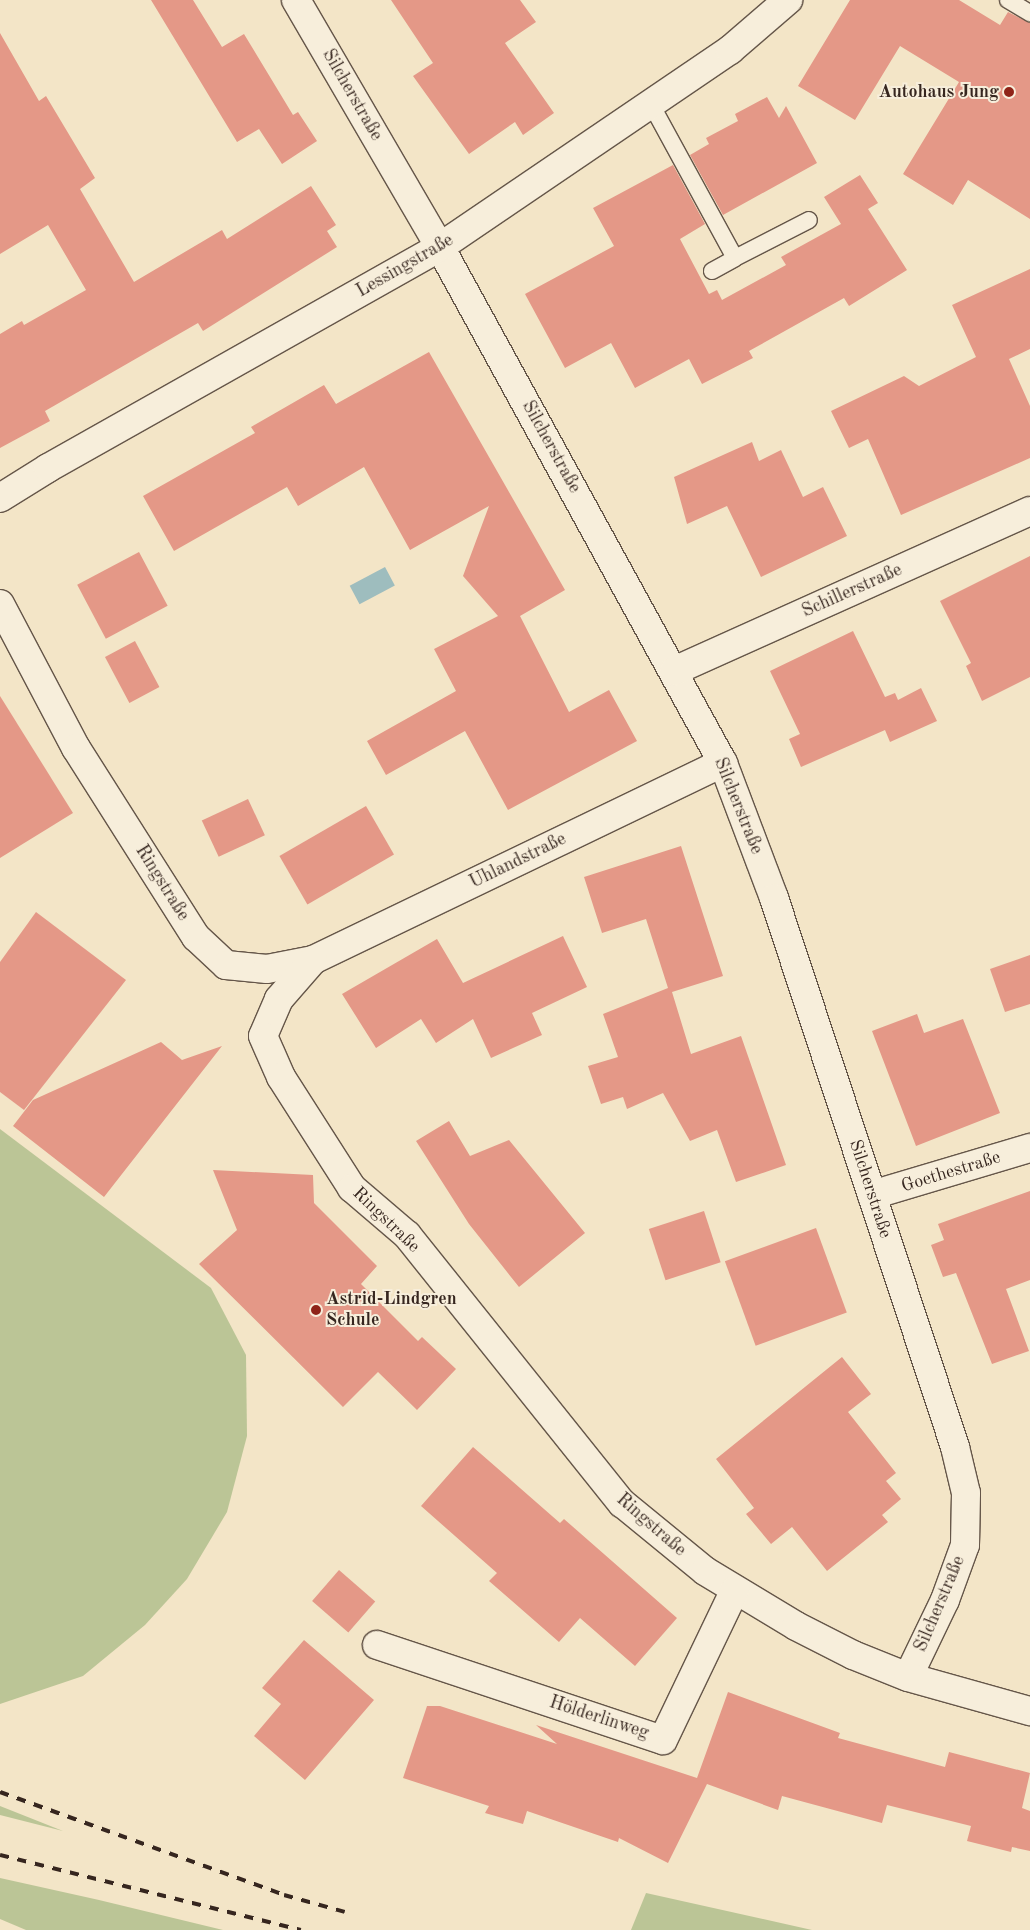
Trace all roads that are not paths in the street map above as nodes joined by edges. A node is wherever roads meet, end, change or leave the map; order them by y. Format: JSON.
{"nodes":[{"id":1,"x":296,"y":0,"type":"edge"},
{"id":2,"x":788,"y":0,"type":"edge"},
{"id":3,"x":1008,"y":0,"type":"edge"},
{"id":4,"x":1030,"y":13,"type":"edge"},
{"id":5,"x":651,"y":104,"type":"junction"},
{"id":6,"x":809,"y":220,"type":"dead end"},
{"id":7,"x":440,"y":247,"type":"junction"},
{"id":8,"x":735,"y":258,"type":"junction"},
{"id":9,"x":712,"y":271,"type":"dead end"},
{"id":10,"x":0,"y":498,"type":"edge"},
{"id":11,"x":1030,"y":511,"type":"edge"},
{"id":12,"x":0,"y":604,"type":"edge"},
{"id":13,"x":674,"y":671,"type":"junction"},
{"id":14,"x":723,"y":763,"type":"junction"},
{"id":15,"x":313,"y":960,"type":"junction"},
{"id":16,"x":1030,"y":1148,"type":"edge"},
{"id":17,"x":872,"y":1195,"type":"junction"},
{"id":18,"x":735,"y":1590,"type":"junction"},
{"id":19,"x":377,"y":1645,"type":"dead end"},
{"id":20,"x":908,"y":1677,"type":"junction"},
{"id":21,"x":1030,"y":1711,"type":"edge"}],
"edges":[{"from":1,"to":7,"type":"street","name":"Silcherstraße"},
{"from":2,"to":5,"type":"street","name":"Lessingstraße"},
{"from":3,"to":4,"type":"lane"},
{"from":5,"to":7,"type":"street","name":"Lessingstraße"},
{"from":5,"to":8,"type":"lane"},
{"from":6,"to":8,"type":"lane"},
{"from":7,"to":10,"type":"street","name":"Lessingstraße"},
{"from":7,"to":13,"type":"street","name":"Silcherstraße"},
{"from":8,"to":9,"type":"lane"},
{"from":11,"to":13,"type":"street","name":"Schillerstraße"},
{"from":12,"to":15,"type":"street","name":"Ringstraße"},
{"from":13,"to":14,"type":"street","name":"Silcherstraße"},
{"from":14,"to":15,"type":"street","name":"Uhlandstraße"},
{"from":14,"to":17,"type":"street","name":"Silcherstraße"},
{"from":15,"to":18,"type":"street","name":"Ringstraße"},
{"from":16,"to":17,"type":"street","name":"Goethestraße"},
{"from":17,"to":20,"type":"street","name":"Silcherstraße"},
{"from":18,"to":19,"type":"street","name":"Hölderlinweg"},
{"from":18,"to":20,"type":"street","name":"Ringstraße"},
{"from":20,"to":21,"type":"street","name":"Ringstraße"}]}
